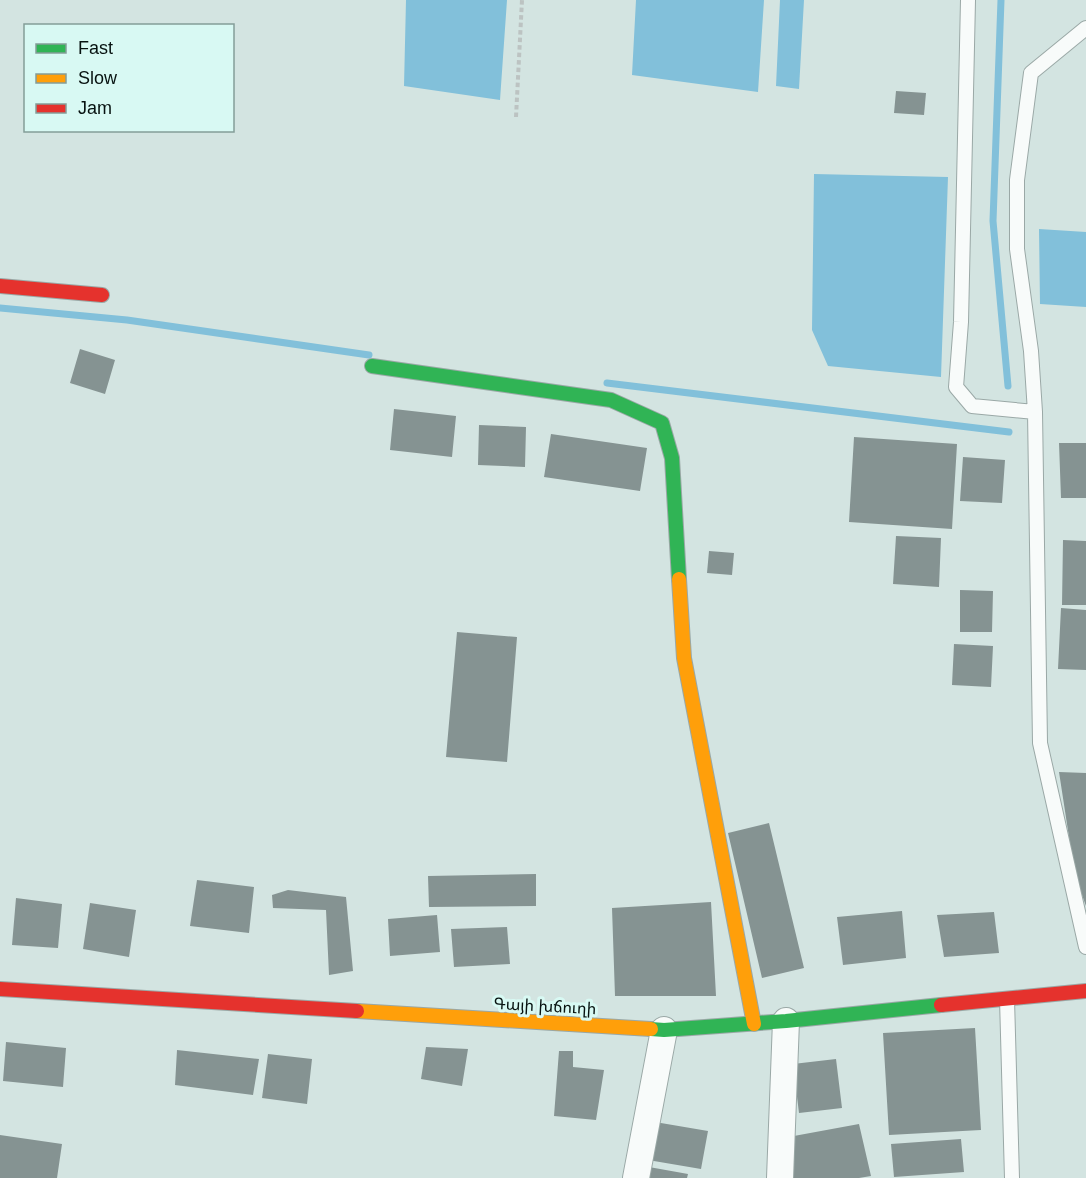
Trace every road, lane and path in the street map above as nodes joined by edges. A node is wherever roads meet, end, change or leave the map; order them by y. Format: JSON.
{"nodes":[{"id":1,"x":522,"y":0,"type":"edge"},
{"id":2,"x":968,"y":0,"type":"edge"},
{"id":3,"x":1086,"y":28,"type":"edge"},
{"id":4,"x":516,"y":117,"type":"dead end"},
{"id":5,"x":0,"y":286,"type":"edge"},
{"id":6,"x":102,"y":295,"type":"dead end"},
{"id":7,"x":372,"y":366,"type":"dead end"},
{"id":8,"x":1035,"y":412,"type":"junction"},
{"id":9,"x":1086,"y":946,"type":"edge"},
{"id":10,"x":0,"y":989,"type":"edge"},
{"id":11,"x":1086,"y":991,"type":"edge"},
{"id":12,"x":1008,"y":999,"type":"junction"},
{"id":13,"x":786,"y":1021,"type":"junction"},
{"id":14,"x":754,"y":1024,"type":"junction"},
{"id":15,"x":664,"y":1030,"type":"junction"},
{"id":16,"x":636,"y":1178,"type":"edge"},
{"id":17,"x":780,"y":1178,"type":"edge"},
{"id":18,"x":1012,"y":1178,"type":"edge"}],
"edges":[{"from":1,"to":4,"type":"path"},
{"from":2,"to":8,"type":"lane"},
{"from":3,"to":8,"type":"lane"},
{"from":5,"to":6,"type":"main road"},
{"from":7,"to":14,"type":"main road"},
{"from":8,"to":9,"type":"lane"},
{"from":10,"to":15,"type":"main road","name":"Գայի խճուղի"},
{"from":11,"to":12,"type":"main road","name":"Գայի խճուղի"},
{"from":12,"to":13,"type":"main road","name":"Գայի խճուղի"},
{"from":12,"to":18,"type":"lane"},
{"from":13,"to":14,"type":"main road","name":"Գայի խճուղի"},
{"from":13,"to":17,"type":"street"},
{"from":14,"to":15,"type":"main road","name":"Գայի խճուղի"},
{"from":15,"to":16,"type":"street"}]}
